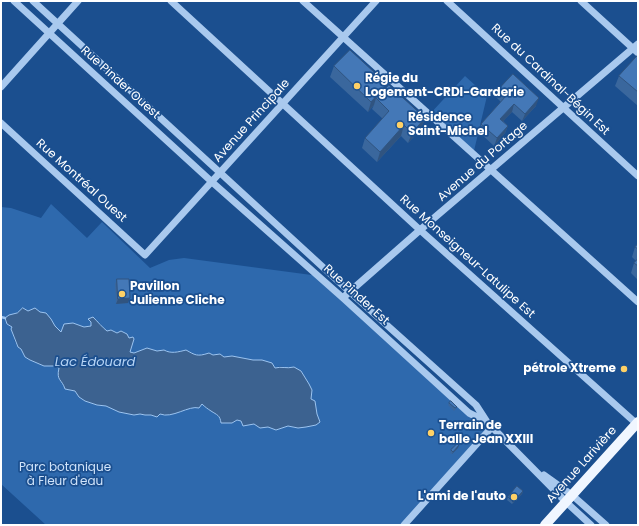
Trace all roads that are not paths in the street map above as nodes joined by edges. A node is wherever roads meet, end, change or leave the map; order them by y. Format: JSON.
{"nodes":[{"id":1,"x":14,"y":1,"type":"edge"},
{"id":2,"x":33,"y":1,"type":"edge"},
{"id":3,"x":78,"y":1,"type":"edge"},
{"id":4,"x":171,"y":1,"type":"edge"},
{"id":5,"x":303,"y":1,"type":"edge"},
{"id":6,"x":376,"y":1,"type":"edge"},
{"id":7,"x":447,"y":1,"type":"edge"},
{"id":8,"x":581,"y":1,"type":"edge"},
{"id":9,"x":58,"y":23,"type":"junction"},
{"id":10,"x":49,"y":33,"type":"junction"},
{"id":11,"x":343,"y":38,"type":"junction"},
{"id":12,"x":636,"y":48,"type":"edge"},
{"id":13,"x":1,"y":87,"type":"edge"},
{"id":14,"x":282,"y":104,"type":"junction"},
{"id":15,"x":563,"y":107,"type":"junction"},
{"id":16,"x":1,"y":123,"type":"edge"},
{"id":17,"x":491,"y":170,"type":"junction"},
{"id":18,"x":220,"y":173,"type":"junction"},
{"id":19,"x":638,"y":176,"type":"edge"},
{"id":20,"x":212,"y":182,"type":"junction"},
{"id":21,"x":420,"y":230,"type":"junction"},
{"id":22,"x":146,"y":255,"type":"joint"},
{"id":23,"x":350,"y":292,"type":"junction"},
{"id":24,"x":343,"y":298,"type":"junction"},
{"id":25,"x":638,"y":302,"type":"edge"},
{"id":26,"x":638,"y":423,"type":"edge"},
{"id":27,"x":490,"y":424,"type":"junction"},
{"id":28,"x":569,"y":499,"type":"junction"},
{"id":29,"x":404,"y":525,"type":"edge"},
{"id":30,"x":545,"y":525,"type":"edge"},
{"id":31,"x":591,"y":525,"type":"edge"},
{"id":32,"x":606,"y":525,"type":"edge"}],
"edges":[{"from":1,"to":10,"type":"street","name":"Rue Pinder Ouest"},
{"from":2,"to":9,"type":"street","name":"Rue Pinder Ouest"},
{"from":3,"to":9,"type":"street"},
{"from":4,"to":14,"type":"street","name":"Rue Monseigneur-Latulipe Est"},
{"from":5,"to":11,"type":"street"},
{"from":6,"to":11,"type":"street","name":"Avenue Principale"},
{"from":7,"to":15,"type":"street","name":"Rue du Cardinal-Bégin Est"},
{"from":8,"to":12,"type":"street"},
{"from":9,"to":10,"type":"street"},
{"from":9,"to":18,"type":"street","name":"Rue Pinder Ouest"},
{"from":10,"to":13,"type":"street"},
{"from":10,"to":20,"type":"street","name":"Rue Pinder Ouest"},
{"from":11,"to":14,"type":"street","name":"Avenue Principale"},
{"from":11,"to":17,"type":"street"},
{"from":12,"to":15,"type":"street","name":"Avenue du Portage"},
{"from":14,"to":18,"type":"street","name":"Avenue Principale"},
{"from":14,"to":21,"type":"street","name":"Rue Monseigneur-Latulipe Est"},
{"from":15,"to":17,"type":"street","name":"Avenue du Portage"},
{"from":15,"to":19,"type":"street","name":"Rue du Cardinal-Bégin Est"},
{"from":16,"to":22,"type":"street","name":"Rue Montréal Ouest"},
{"from":17,"to":21,"type":"street","name":"Avenue du Portage"},
{"from":17,"to":25,"type":"street"},
{"from":18,"to":20,"type":"street","name":"Avenue Principale"},
{"from":18,"to":23,"type":"street","name":"Rue Pinder Est"},
{"from":20,"to":22,"type":"street","name":"Avenue Principale"},
{"from":20,"to":24,"type":"street","name":"Rue Pinder Est"},
{"from":21,"to":23,"type":"street","name":"Avenue du Portage"},
{"from":21,"to":26,"type":"street","name":"Rue Monseigneur-Latulipe Est"},
{"from":23,"to":24,"type":"street","name":"Avenue du Portage"},
{"from":23,"to":27,"type":"street","name":"Rue Pinder Est"},
{"from":24,"to":27,"type":"street","name":"Rue Pinder Est"},
{"from":26,"to":28,"type":"main road","name":"Avenue Larivière"},
{"from":27,"to":28,"type":"street","name":"Rue Pinder Est"},
{"from":27,"to":29,"type":"street"},
{"from":28,"to":30,"type":"main road","name":"Avenue Larivière"},
{"from":28,"to":31,"type":"street","name":"Rue Pinder Est"},
{"from":28,"to":32,"type":"street","name":"Rue Pinder Est"}]}
